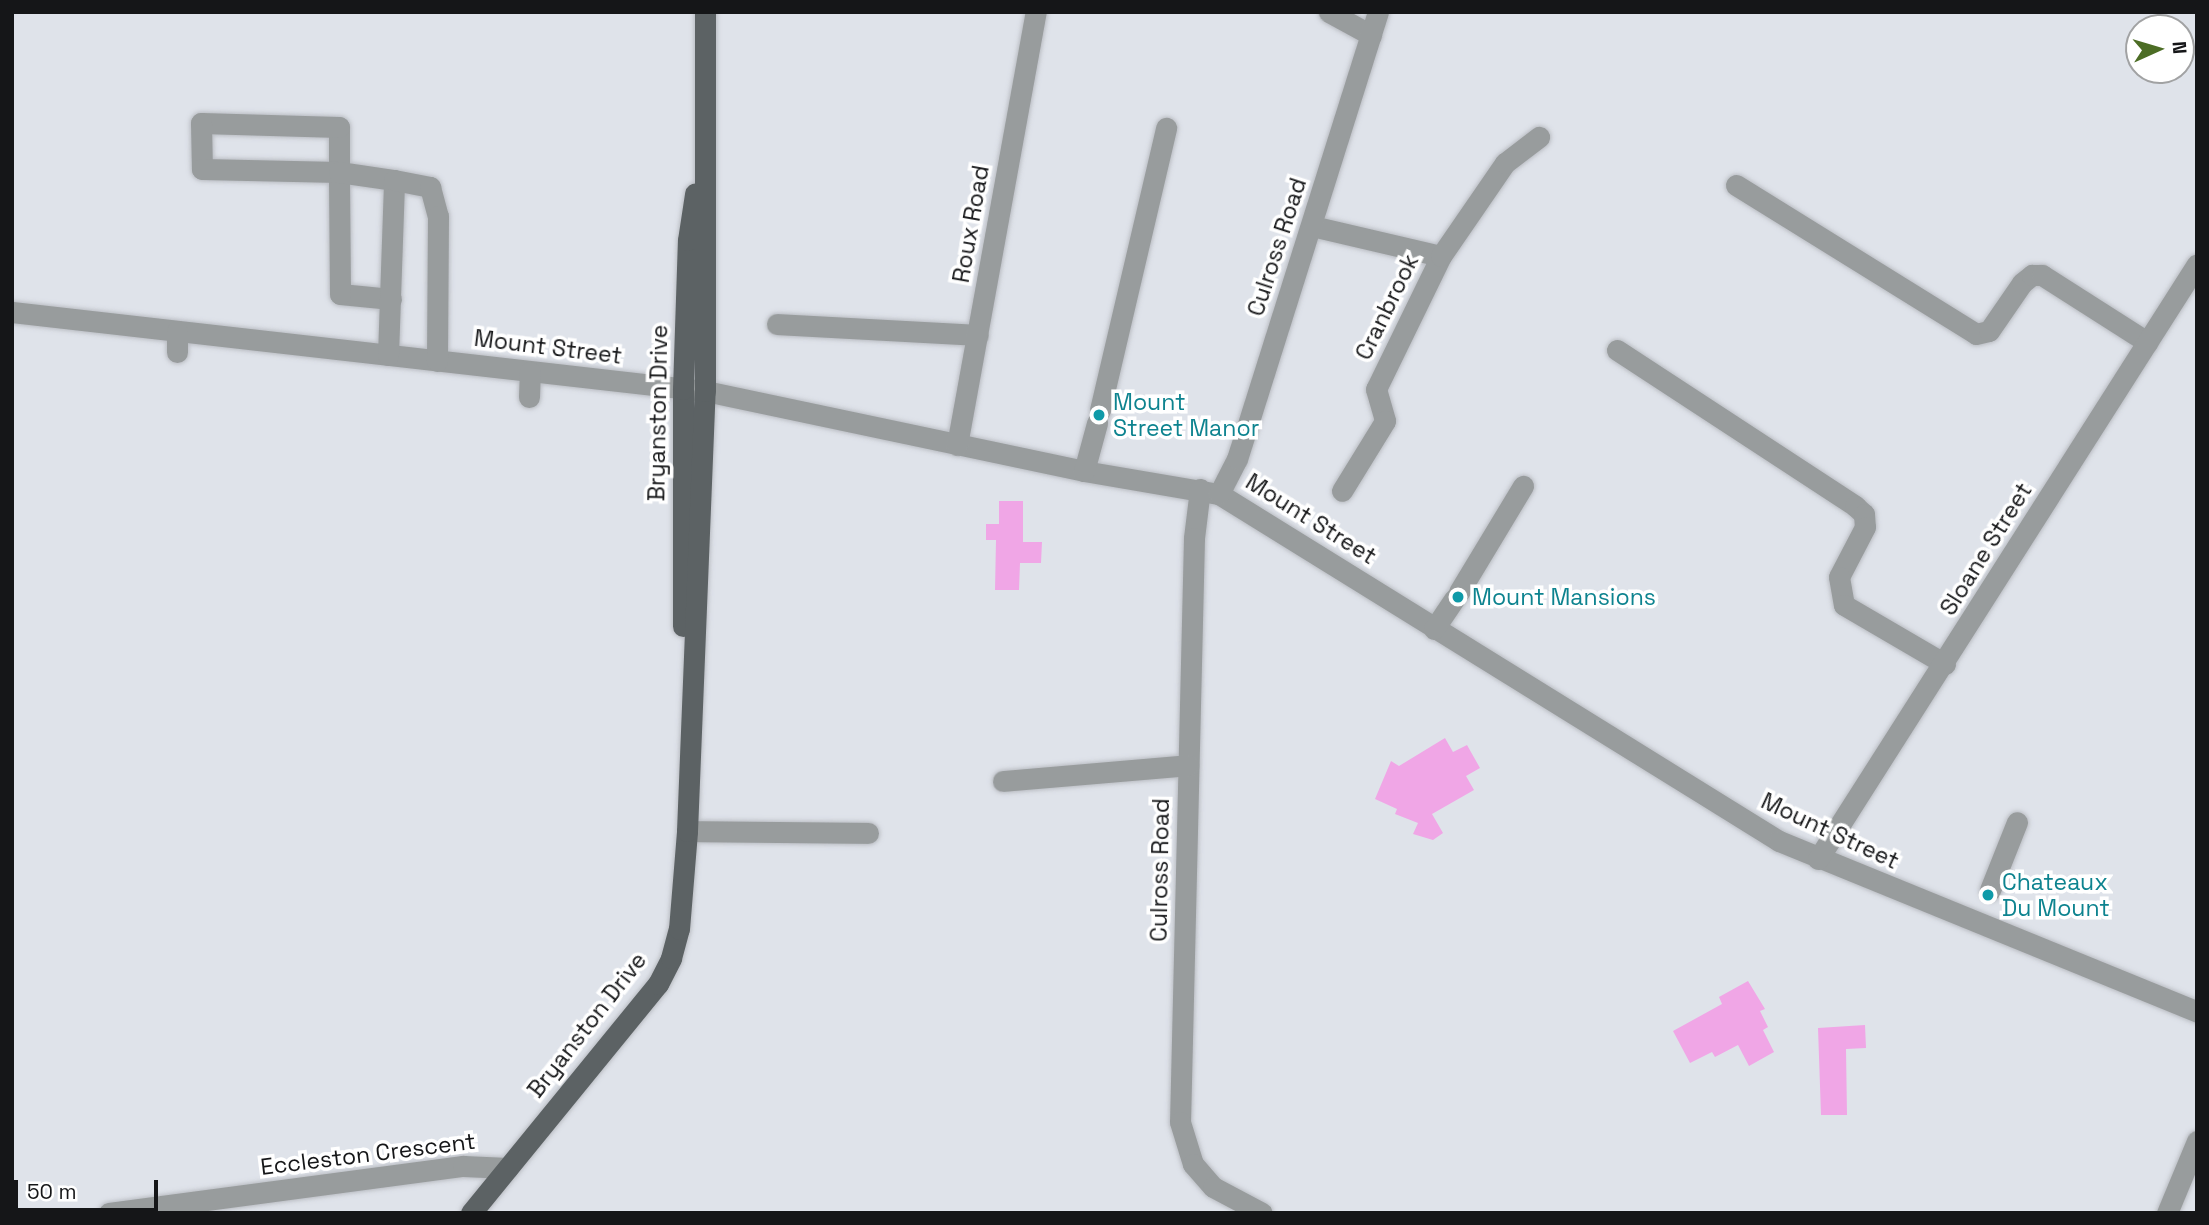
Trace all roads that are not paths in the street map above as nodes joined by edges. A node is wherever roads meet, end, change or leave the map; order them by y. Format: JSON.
{"nodes":[{"id":1,"x":705,"y":12,"type":"edge"},
{"id":2,"x":1036,"y":12,"type":"edge"},
{"id":3,"x":1329,"y":12,"type":"edge"},
{"id":4,"x":1378,"y":12,"type":"edge"},
{"id":5,"x":1371,"y":35,"type":"junction"},
{"id":6,"x":1166,"y":128,"type":"dead end"},
{"id":7,"x":1539,"y":137,"type":"dead end"},
{"id":8,"x":702,"y":150,"type":"junction"},
{"id":9,"x":339,"y":172,"type":"junction"},
{"id":10,"x":394,"y":180,"type":"junction"},
{"id":11,"x":1736,"y":185,"type":"dead end"},
{"id":12,"x":1312,"y":226,"type":"junction"},
{"id":13,"x":1441,"y":256,"type":"junction"},
{"id":14,"x":2197,"y":264,"type":"edge"},
{"id":15,"x":391,"y":299,"type":"junction"},
{"id":16,"x":12,"y":312,"type":"edge"},
{"id":17,"x":777,"y":324,"type":"dead end"},
{"id":18,"x":978,"y":335,"type":"junction"},
{"id":19,"x":2147,"y":342,"type":"junction"},
{"id":20,"x":1617,"y":349,"type":"dead end"},
{"id":21,"x":388,"y":355,"type":"junction"},
{"id":22,"x":438,"y":361,"type":"junction"},
{"id":23,"x":530,"y":372,"type":"junction"},
{"id":24,"x":683,"y":389,"type":"junction"},
{"id":25,"x":705,"y":391,"type":"junction"},
{"id":26,"x":528,"y":397,"type":"dead end"},
{"id":27,"x":957,"y":445,"type":"junction"},
{"id":28,"x":1084,"y":471,"type":"junction"},
{"id":29,"x":1523,"y":485,"type":"dead end"},
{"id":30,"x":1210,"y":491,"type":"junction"},
{"id":31,"x":1342,"y":491,"type":"dead end"},
{"id":32,"x":1434,"y":629,"type":"junction"},
{"id":33,"x":1945,"y":664,"type":"junction"},
{"id":34,"x":691,"y":677,"type":"junction"},
{"id":35,"x":1188,"y":765,"type":"junction"},
{"id":36,"x":1003,"y":781,"type":"dead end"},
{"id":37,"x":2017,"y":822,"type":"dead end"},
{"id":38,"x":687,"y":831,"type":"junction"},
{"id":39,"x":868,"y":833,"type":"dead end"},
{"id":40,"x":1818,"y":859,"type":"junction"},
{"id":41,"x":1975,"y":924,"type":"junction"},
{"id":42,"x":2197,"y":1012,"type":"edge"},
{"id":43,"x":2197,"y":1142,"type":"edge"},
{"id":44,"x":508,"y":1168,"type":"junction"},
{"id":45,"x":109,"y":1213,"type":"edge"},
{"id":46,"x":471,"y":1213,"type":"edge"},
{"id":47,"x":1262,"y":1213,"type":"edge"},
{"id":48,"x":2167,"y":1213,"type":"edge"}],
"edges":[{"from":1,"to":8,"type":"main road","name":"Bryanston Drive"},
{"from":2,"to":18,"type":"street","name":"Roux Road"},
{"from":3,"to":5,"type":"street"},
{"from":4,"to":5,"type":"street","name":"Culross Road"},
{"from":5,"to":12,"type":"street","name":"Culross Road"},
{"from":6,"to":28,"type":"street"},
{"from":7,"to":13,"type":"street","name":"Cranbrook"},
{"from":8,"to":24,"type":"main road","name":"Bryanston Drive"},
{"from":8,"to":25,"type":"main road","name":"Bryanston Drive"},
{"from":9,"to":9,"type":"street"},
{"from":9,"to":10,"type":"street"},
{"from":9,"to":15,"type":"street"},
{"from":10,"to":15,"type":"street"},
{"from":10,"to":22,"type":"street"},
{"from":11,"to":19,"type":"street"},
{"from":12,"to":13,"type":"street","name":"Cranbrook"},
{"from":12,"to":30,"type":"street","name":"Culross Road"},
{"from":13,"to":31,"type":"street","name":"Cranbrook"},
{"from":14,"to":19,"type":"street","name":"Sloane Street"},
{"from":15,"to":21,"type":"street"},
{"from":16,"to":21,"type":"street","name":"Mount Street"},
{"from":17,"to":18,"type":"street"},
{"from":18,"to":27,"type":"street","name":"Roux Road"},
{"from":19,"to":33,"type":"street","name":"Sloane Street"},
{"from":20,"to":33,"type":"street"},
{"from":21,"to":22,"type":"street","name":"Mount Street"},
{"from":22,"to":23,"type":"street","name":"Mount Street"},
{"from":23,"to":24,"type":"street","name":"Mount Street"},
{"from":23,"to":26,"type":"street"},
{"from":24,"to":25,"type":"street","name":"Mount Street"},
{"from":24,"to":34,"type":"main road","name":"Bryanston Drive"},
{"from":25,"to":27,"type":"street","name":"Mount Street"},
{"from":25,"to":34,"type":"main road","name":"Bryanston Drive"},
{"from":27,"to":28,"type":"street","name":"Mount Street"},
{"from":28,"to":30,"type":"street","name":"Mount Street"},
{"from":29,"to":32,"type":"street"},
{"from":30,"to":32,"type":"street","name":"Mount Street"},
{"from":30,"to":35,"type":"street","name":"Culross Road"},
{"from":32,"to":40,"type":"street","name":"Mount Street"},
{"from":33,"to":40,"type":"street","name":"Sloane Street"},
{"from":34,"to":38,"type":"main road","name":"Bryanston Drive"},
{"from":35,"to":36,"type":"street"},
{"from":35,"to":47,"type":"street","name":"Culross Road"},
{"from":37,"to":41,"type":"street"},
{"from":38,"to":39,"type":"street"},
{"from":38,"to":44,"type":"main road","name":"Bryanston Drive"},
{"from":40,"to":41,"type":"street","name":"Mount Street"},
{"from":41,"to":42,"type":"street","name":"Mount Street"},
{"from":43,"to":48,"type":"street"},
{"from":44,"to":45,"type":"street","name":"Eccleston Crescent"},
{"from":44,"to":46,"type":"main road","name":"Bryanston Drive"}]}
